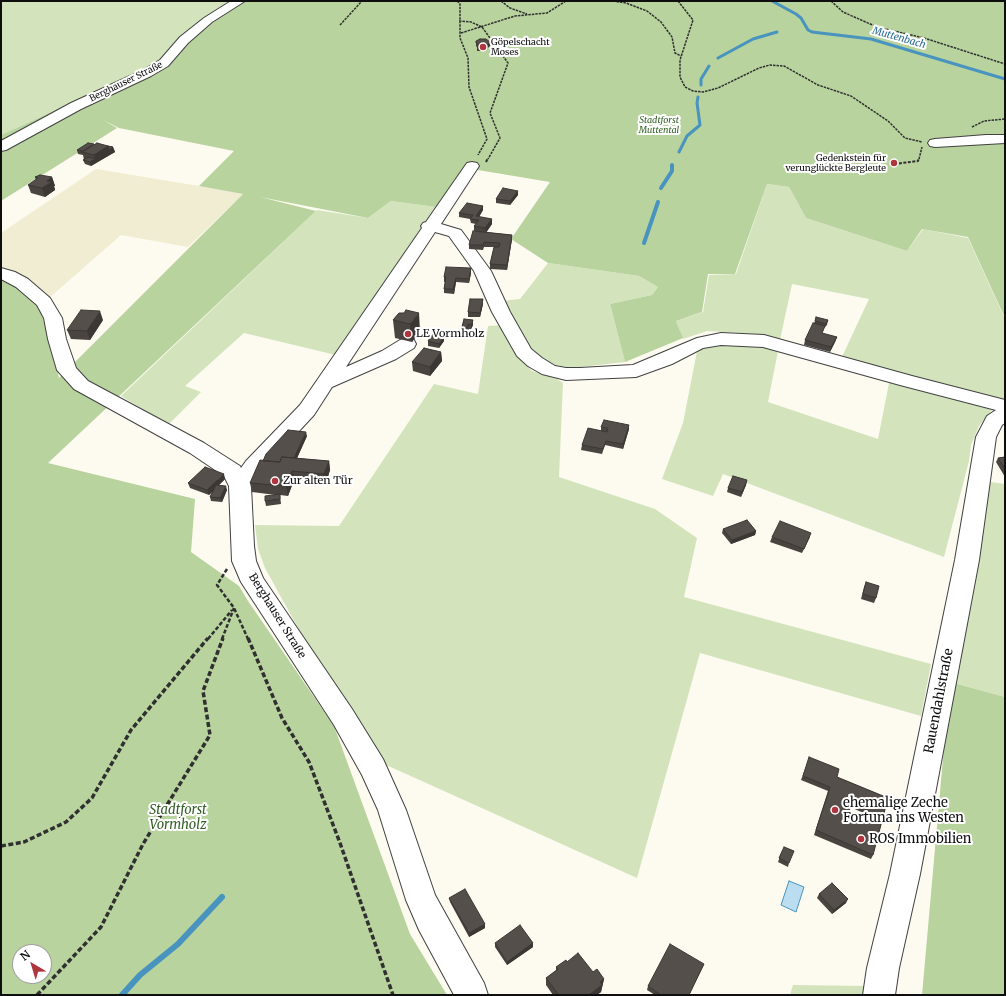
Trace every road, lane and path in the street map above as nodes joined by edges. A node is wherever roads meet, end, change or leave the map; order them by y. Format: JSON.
{"nodes":[{"id":1,"x":239,"y":1,"type":"edge"},
{"id":2,"x":362,"y":1,"type":"edge"},
{"id":3,"x":374,"y":1,"type":"edge"},
{"id":4,"x":381,"y":1,"type":"edge"},
{"id":5,"x":457,"y":1,"type":"edge"},
{"id":6,"x":501,"y":1,"type":"edge"},
{"id":7,"x":566,"y":1,"type":"edge"},
{"id":8,"x":613,"y":1,"type":"edge"},
{"id":9,"x":678,"y":1,"type":"edge"},
{"id":10,"x":831,"y":1,"type":"edge"},
{"id":11,"x":529,"y":15,"type":"junction"},
{"id":12,"x":459,"y":21,"type":"junction"},
{"id":13,"x":340,"y":25,"type":"dead end"},
{"id":14,"x":482,"y":27,"type":"junction"},
{"id":15,"x":461,"y":33,"type":"junction"},
{"id":16,"x":681,"y":56,"type":"junction"},
{"id":17,"x":1005,"y":64,"type":"edge"},
{"id":18,"x":905,"y":138,"type":"dead end"},
{"id":19,"x":1005,"y":139,"type":"edge"},
{"id":20,"x":929,"y":143,"type":"joint"},
{"id":21,"x":1,"y":147,"type":"edge"},
{"id":22,"x":896,"y":162,"type":"dead end"},
{"id":23,"x":472,"y":166,"type":"junction"},
{"id":24,"x":430,"y":226,"type":"junction"},
{"id":25,"x":1,"y":273,"type":"edge"},
{"id":26,"x":407,"y":344,"type":"dead end"},
{"id":27,"x":326,"y":382,"type":"junction"},
{"id":28,"x":1005,"y":406,"type":"edge"},
{"id":29,"x":1005,"y":413,"type":"edge"},
{"id":30,"x":240,"y":486,"type":"junction"},
{"id":31,"x":244,"y":562,"type":"junction"},
{"id":32,"x":234,"y":608,"type":"junction"},
{"id":33,"x":1,"y":846,"type":"edge"},
{"id":34,"x":37,"y":995,"type":"edge"},
{"id":35,"x":393,"y":995,"type":"edge"},
{"id":36,"x":472,"y":995,"type":"edge"},
{"id":37,"x":879,"y":995,"type":"edge"}],
"edges":[{"from":1,"to":21,"type":"street","name":"Berghauser Straße"},
{"from":2,"to":13,"type":"path"},
{"from":3,"to":4,"type":"path"},
{"from":5,"to":12,"type":"path"},
{"from":6,"to":11,"type":"path"},
{"from":7,"to":11,"type":"path"},
{"from":8,"to":16,"type":"path"},
{"from":9,"to":16,"type":"path"},
{"from":10,"to":17,"type":"path"},
{"from":11,"to":14,"type":"path"},
{"from":12,"to":14,"type":"path"},
{"from":12,"to":15,"type":"path"},
{"from":14,"to":15,"type":"path"},
{"from":14,"to":23,"type":"path"},
{"from":15,"to":23,"type":"path"},
{"from":16,"to":18,"type":"path"},
{"from":19,"to":20,"type":"street"},
{"from":20,"to":22,"type":"path"},
{"from":23,"to":24,"type":"street"},
{"from":24,"to":27,"type":"street"},
{"from":24,"to":28,"type":"street"},
{"from":25,"to":30,"type":"street","name":"Berghauser Straße"},
{"from":26,"to":27,"type":"street"},
{"from":27,"to":30,"type":"street"},
{"from":29,"to":37,"type":"street","name":"Rauendahlstraße"},
{"from":30,"to":31,"type":"street","name":"Berghauser Straße"},
{"from":31,"to":32,"type":"path"},
{"from":31,"to":36,"type":"street","name":"Berghauser Straße"},
{"from":32,"to":33,"type":"path"},
{"from":32,"to":34,"type":"path"},
{"from":32,"to":35,"type":"path"}]}
